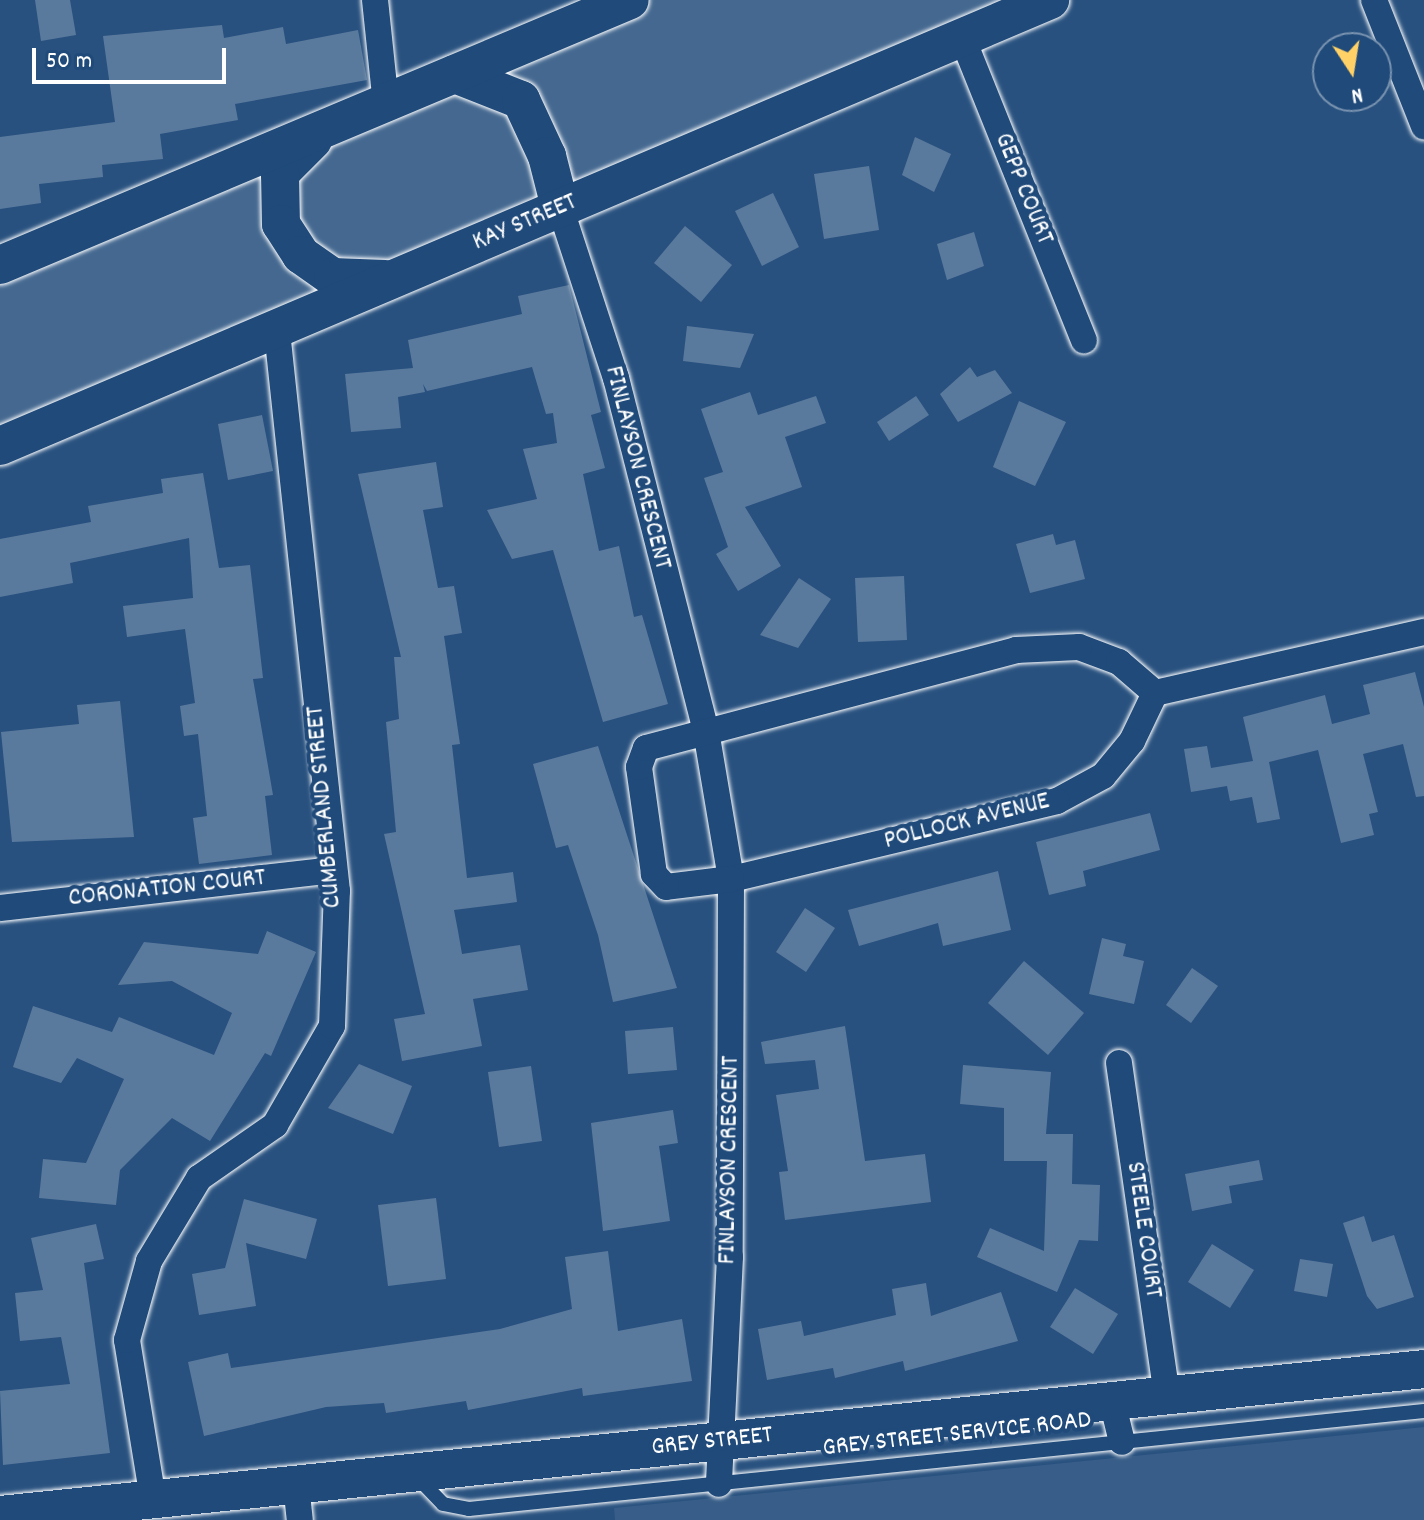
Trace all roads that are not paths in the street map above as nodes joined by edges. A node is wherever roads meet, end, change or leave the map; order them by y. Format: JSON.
{"nodes":[{"id":1,"x":375,"y":0,"type":"edge"},
{"id":2,"x":630,"y":0,"type":"edge"},
{"id":3,"x":1050,"y":0,"type":"edge"},
{"id":4,"x":1374,"y":0,"type":"edge"},
{"id":5,"x":962,"y":37,"type":"junction"},
{"id":6,"x":455,"y":74,"type":"junction"},
{"id":7,"x":386,"y":104,"type":"junction"},
{"id":8,"x":1424,"y":126,"type":"edge"},
{"id":9,"x":321,"y":134,"type":"junction"},
{"id":10,"x":560,"y":207,"type":"junction"},
{"id":11,"x":0,"y":265,"type":"edge"},
{"id":12,"x":400,"y":277,"type":"junction"},
{"id":13,"x":277,"y":331,"type":"junction"},
{"id":14,"x":1084,"y":340,"type":"dead end"},
{"id":15,"x":0,"y":446,"type":"edge"},
{"id":16,"x":1424,"y":632,"type":"edge"},
{"id":17,"x":1155,"y":693,"type":"junction"},
{"id":18,"x":706,"y":731,"type":"junction"},
{"id":19,"x":334,"y":870,"type":"junction"},
{"id":20,"x":731,"y":879,"type":"junction"},
{"id":21,"x":0,"y":908,"type":"edge"},
{"id":22,"x":1119,"y":1063,"type":"dead end"},
{"id":23,"x":1424,"y":1369,"type":"edge"},
{"id":24,"x":1167,"y":1396,"type":"junction"},
{"id":25,"x":1112,"y":1401,"type":"junction"},
{"id":26,"x":1424,"y":1411,"type":"edge"},
{"id":27,"x":721,"y":1441,"type":"junction"},
{"id":28,"x":1122,"y":1442,"type":"junction"},
{"id":29,"x":413,"y":1473,"type":"junction"},
{"id":30,"x":719,"y":1484,"type":"junction"},
{"id":31,"x":153,"y":1499,"type":"junction"},
{"id":32,"x":298,"y":1502,"type":"edge"},
{"id":33,"x":0,"y":1515,"type":"edge"}],
"edges":[{"from":1,"to":7,"type":"street"},
{"from":2,"to":6,"type":"street"},
{"from":3,"to":5,"type":"street","name":"KAY STREET"},
{"from":4,"to":8,"type":"street"},
{"from":5,"to":10,"type":"street","name":"KAY STREET"},
{"from":5,"to":14,"type":"street","name":"GEPP COURT"},
{"from":6,"to":7,"type":"street"},
{"from":6,"to":10,"type":"street"},
{"from":7,"to":9,"type":"street"},
{"from":9,"to":11,"type":"street"},
{"from":9,"to":12,"type":"street"},
{"from":10,"to":12,"type":"street","name":"KAY STREET"},
{"from":10,"to":18,"type":"street","name":"FINLAYSON CRESCENT"},
{"from":12,"to":13,"type":"street","name":"KAY STREET"},
{"from":13,"to":15,"type":"street","name":"KAY STREET"},
{"from":13,"to":19,"type":"street","name":"CUMBERLAND STREET"},
{"from":16,"to":17,"type":"street"},
{"from":17,"to":18,"type":"street"},
{"from":17,"to":20,"type":"street","name":"POLLOCK AVENUE"},
{"from":18,"to":20,"type":"street","name":"FINLAYSON CRESCENT"},
{"from":18,"to":20,"type":"street"},
{"from":19,"to":21,"type":"street","name":"CORONATION COURT"},
{"from":19,"to":31,"type":"street","name":"CUMBERLAND STREET"},
{"from":20,"to":27,"type":"street","name":"FINLAYSON CRESCENT"},
{"from":22,"to":24,"type":"street","name":"STEELE COURT"},
{"from":23,"to":24,"type":"street","name":"GREY STREET"},
{"from":24,"to":25,"type":"street","name":"GREY STREET"},
{"from":25,"to":27,"type":"street","name":"GREY STREET"},
{"from":25,"to":28,"type":"street"},
{"from":26,"to":28,"type":"lane","name":"GREY STREET SERVICE ROAD"},
{"from":27,"to":29,"type":"street","name":"GREY STREET"},
{"from":27,"to":30,"type":"street","name":"FINLAYSON CRESCENT"},
{"from":28,"to":30,"type":"lane","name":"GREY STREET SERVICE ROAD"},
{"from":29,"to":30,"type":"lane","name":"GREY STREET SERVICE ROAD"},
{"from":29,"to":32,"type":"street","name":"GREY STREET"},
{"from":31,"to":32,"type":"street","name":"GREY STREET"},
{"from":31,"to":33,"type":"street","name":"GREY STREET"}]}
